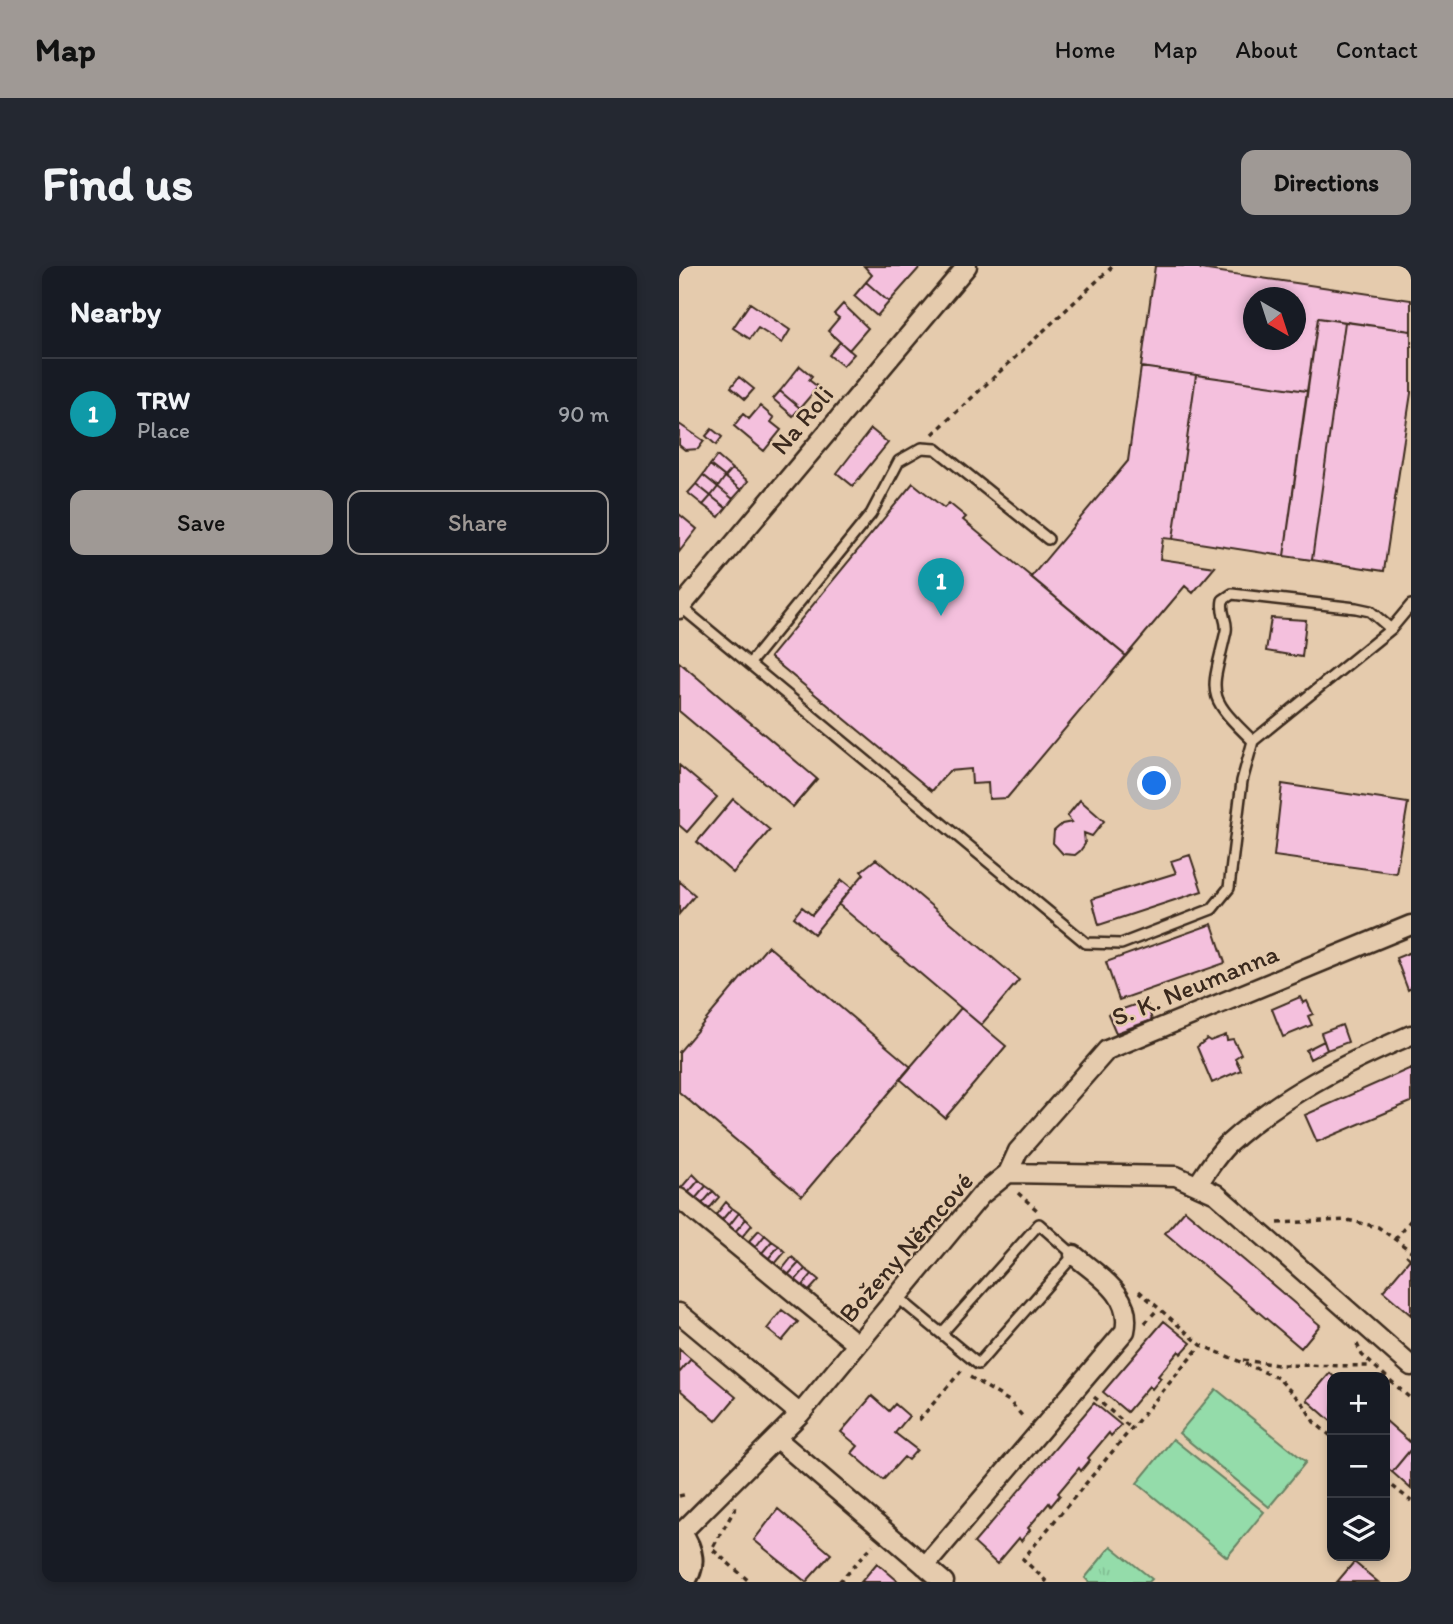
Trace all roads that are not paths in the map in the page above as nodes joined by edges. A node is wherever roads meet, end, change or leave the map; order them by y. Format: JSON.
{"nodes":[{"id":1,"x":967,"y":266,"type":"edge"},
{"id":2,"x":1048,"y":539,"type":"dead end"},
{"id":3,"x":1411,"y":605,"type":"edge"},
{"id":4,"x":680,"y":607,"type":"edge"},
{"id":5,"x":1391,"y":629,"type":"junction"},
{"id":6,"x":750,"y":663,"type":"junction"},
{"id":7,"x":1253,"y":741,"type":"junction"},
{"id":8,"x":1411,"y":925,"type":"edge"},
{"id":9,"x":1411,"y":1035,"type":"edge"},
{"id":10,"x":1013,"y":1180,"type":"junction"},
{"id":11,"x":1198,"y":1184,"type":"junction"},
{"id":12,"x":679,"y":1198,"type":"edge"},
{"id":13,"x":1073,"y":1255,"type":"junction"},
{"id":14,"x":896,"y":1296,"type":"junction"},
{"id":15,"x":679,"y":1313,"type":"edge"},
{"id":16,"x":942,"y":1333,"type":"junction"},
{"id":17,"x":857,"y":1344,"type":"junction"},
{"id":18,"x":1411,"y":1366,"type":"edge"},
{"id":19,"x":800,"y":1414,"type":"junction"},
{"id":20,"x":777,"y":1439,"type":"junction"},
{"id":21,"x":679,"y":1534,"type":"edge"},
{"id":22,"x":925,"y":1566,"type":"junction"},
{"id":23,"x":684,"y":1581,"type":"edge"},
{"id":24,"x":944,"y":1582,"type":"edge"}],
"edges":[{"from":1,"to":4,"type":"street","name":"Na Roli"},
{"from":2,"to":6,"type":"lane"},
{"from":3,"to":5,"type":"lane"},
{"from":4,"to":6,"type":"lane"},
{"from":5,"to":7,"type":"lane"},
{"from":5,"to":7,"type":"lane"},
{"from":6,"to":7,"type":"lane"},
{"from":8,"to":10,"type":"street","name":"S. K. Neumanna"},
{"from":9,"to":11,"type":"street"},
{"from":10,"to":11,"type":"street","name":"Boženy Němcové"},
{"from":10,"to":14,"type":"street","name":"Boženy Němcové"},
{"from":11,"to":18,"type":"street","name":"Boženy Němcové"},
{"from":12,"to":17,"type":"street"},
{"from":13,"to":16,"type":"lane"},
{"from":13,"to":16,"type":"lane"},
{"from":13,"to":22,"type":"street"},
{"from":14,"to":16,"type":"lane"},
{"from":14,"to":17,"type":"street","name":"Boženy Němcové"},
{"from":15,"to":19,"type":"street"},
{"from":17,"to":19,"type":"street","name":"Boženy Němcové"},
{"from":19,"to":20,"type":"street","name":"Boženy Němcové"},
{"from":20,"to":21,"type":"street","name":"Boženy Němcové"},
{"from":20,"to":22,"type":"street"},
{"from":21,"to":23,"type":"street"},
{"from":22,"to":24,"type":"street"}]}
